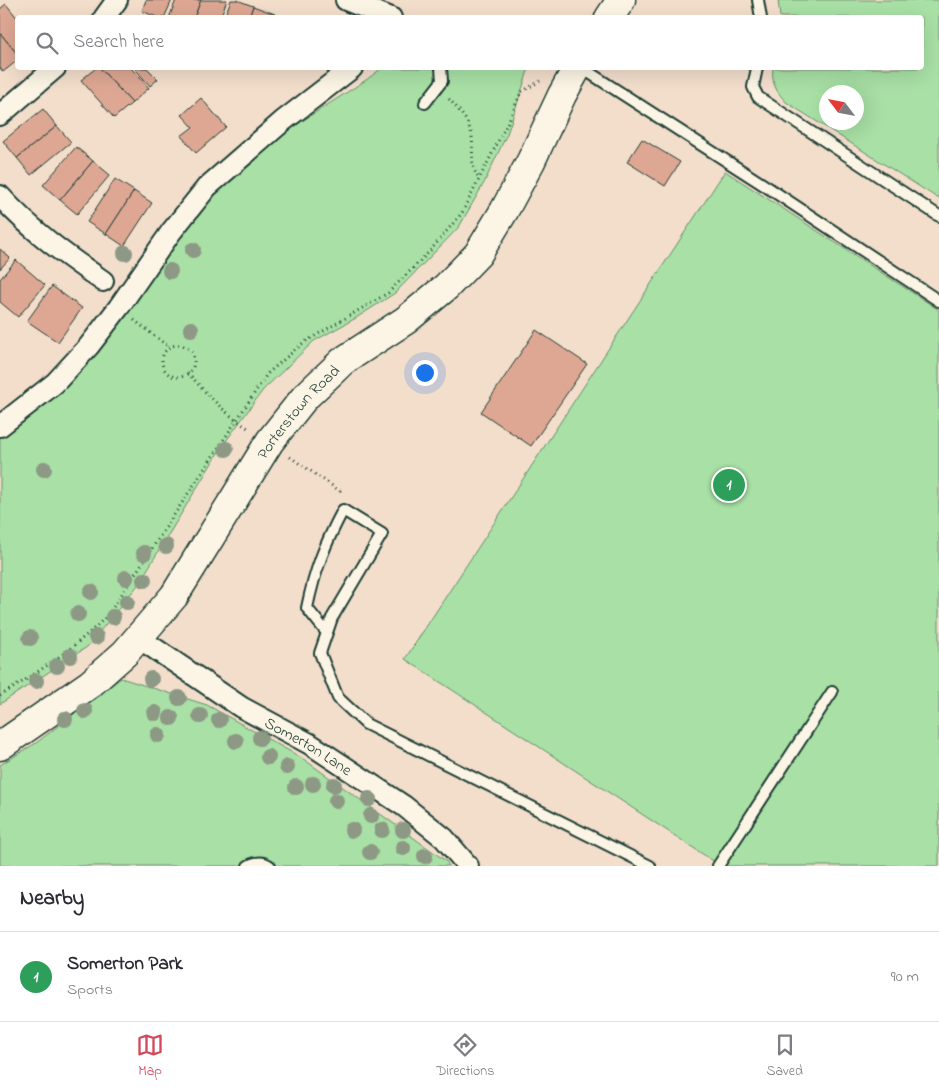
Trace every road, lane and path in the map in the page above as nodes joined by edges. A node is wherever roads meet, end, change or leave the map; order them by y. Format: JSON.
{"nodes":[{"id":1,"x":117,"y":0,"type":"edge"},
{"id":2,"x":346,"y":0,"type":"edge"},
{"id":3,"x":621,"y":0,"type":"edge"},
{"id":4,"x":758,"y":0,"type":"edge"},
{"id":5,"x":106,"y":15,"type":"edge"},
{"id":6,"x":384,"y":15,"type":"edge"},
{"id":7,"x":611,"y":15,"type":"edge"},
{"id":8,"x":760,"y":15,"type":"edge"},
{"id":9,"x":53,"y":70,"type":"edge"},
{"id":10,"x":349,"y":70,"type":"edge"},
{"id":11,"x":441,"y":70,"type":"edge"},
{"id":12,"x":576,"y":70,"type":"edge"},
{"id":13,"x":585,"y":70,"type":"edge"},
{"id":14,"x":757,"y":70,"type":"edge"},
{"id":15,"x":438,"y":88,"type":"junction"},
{"id":16,"x":425,"y":103,"type":"dead end"},
{"id":17,"x":0,"y":116,"type":"edge"},
{"id":18,"x":480,"y":179,"type":"dead end"},
{"id":19,"x":0,"y":196,"type":"edge"},
{"id":20,"x":939,"y":216,"type":"edge"},
{"id":21,"x":103,"y":280,"type":"dead end"},
{"id":22,"x":939,"y":301,"type":"edge"},
{"id":23,"x":188,"y":373,"type":"joint"},
{"id":24,"x":0,"y":426,"type":"edge"},
{"id":25,"x":327,"y":633,"type":"junction"},
{"id":26,"x":138,"y":638,"type":"junction"},
{"id":27,"x":832,"y":692,"type":"dead end"},
{"id":28,"x":0,"y":746,"type":"edge"},
{"id":29,"x":248,"y":866,"type":"edge"},
{"id":30,"x":270,"y":866,"type":"edge"},
{"id":31,"x":468,"y":866,"type":"edge"},
{"id":32,"x":650,"y":866,"type":"edge"},
{"id":33,"x":718,"y":866,"type":"edge"}],
"edges":[{"from":1,"to":5,"type":"street"},
{"from":2,"to":6,"type":"street"},
{"from":3,"to":7,"type":"street"},
{"from":4,"to":8,"type":"lane"},
{"from":9,"to":17,"type":"street"},
{"from":10,"to":24,"type":"street"},
{"from":11,"to":15,"type":"lane"},
{"from":12,"to":26,"type":"street","name":"Porterstown Road"},
{"from":13,"to":22,"type":"lane"},
{"from":14,"to":20,"type":"lane"},
{"from":15,"to":16,"type":"lane"},
{"from":15,"to":18,"type":"path"},
{"from":19,"to":21,"type":"street"},
{"from":23,"to":23,"type":"path"},
{"from":25,"to":25,"type":"lane"},
{"from":25,"to":32,"type":"lane"},
{"from":26,"to":28,"type":"street","name":"Porterstown Road"},
{"from":26,"to":31,"type":"street","name":"Somerton Lane"},
{"from":27,"to":33,"type":"lane"},
{"from":29,"to":30,"type":"lane"}]}
